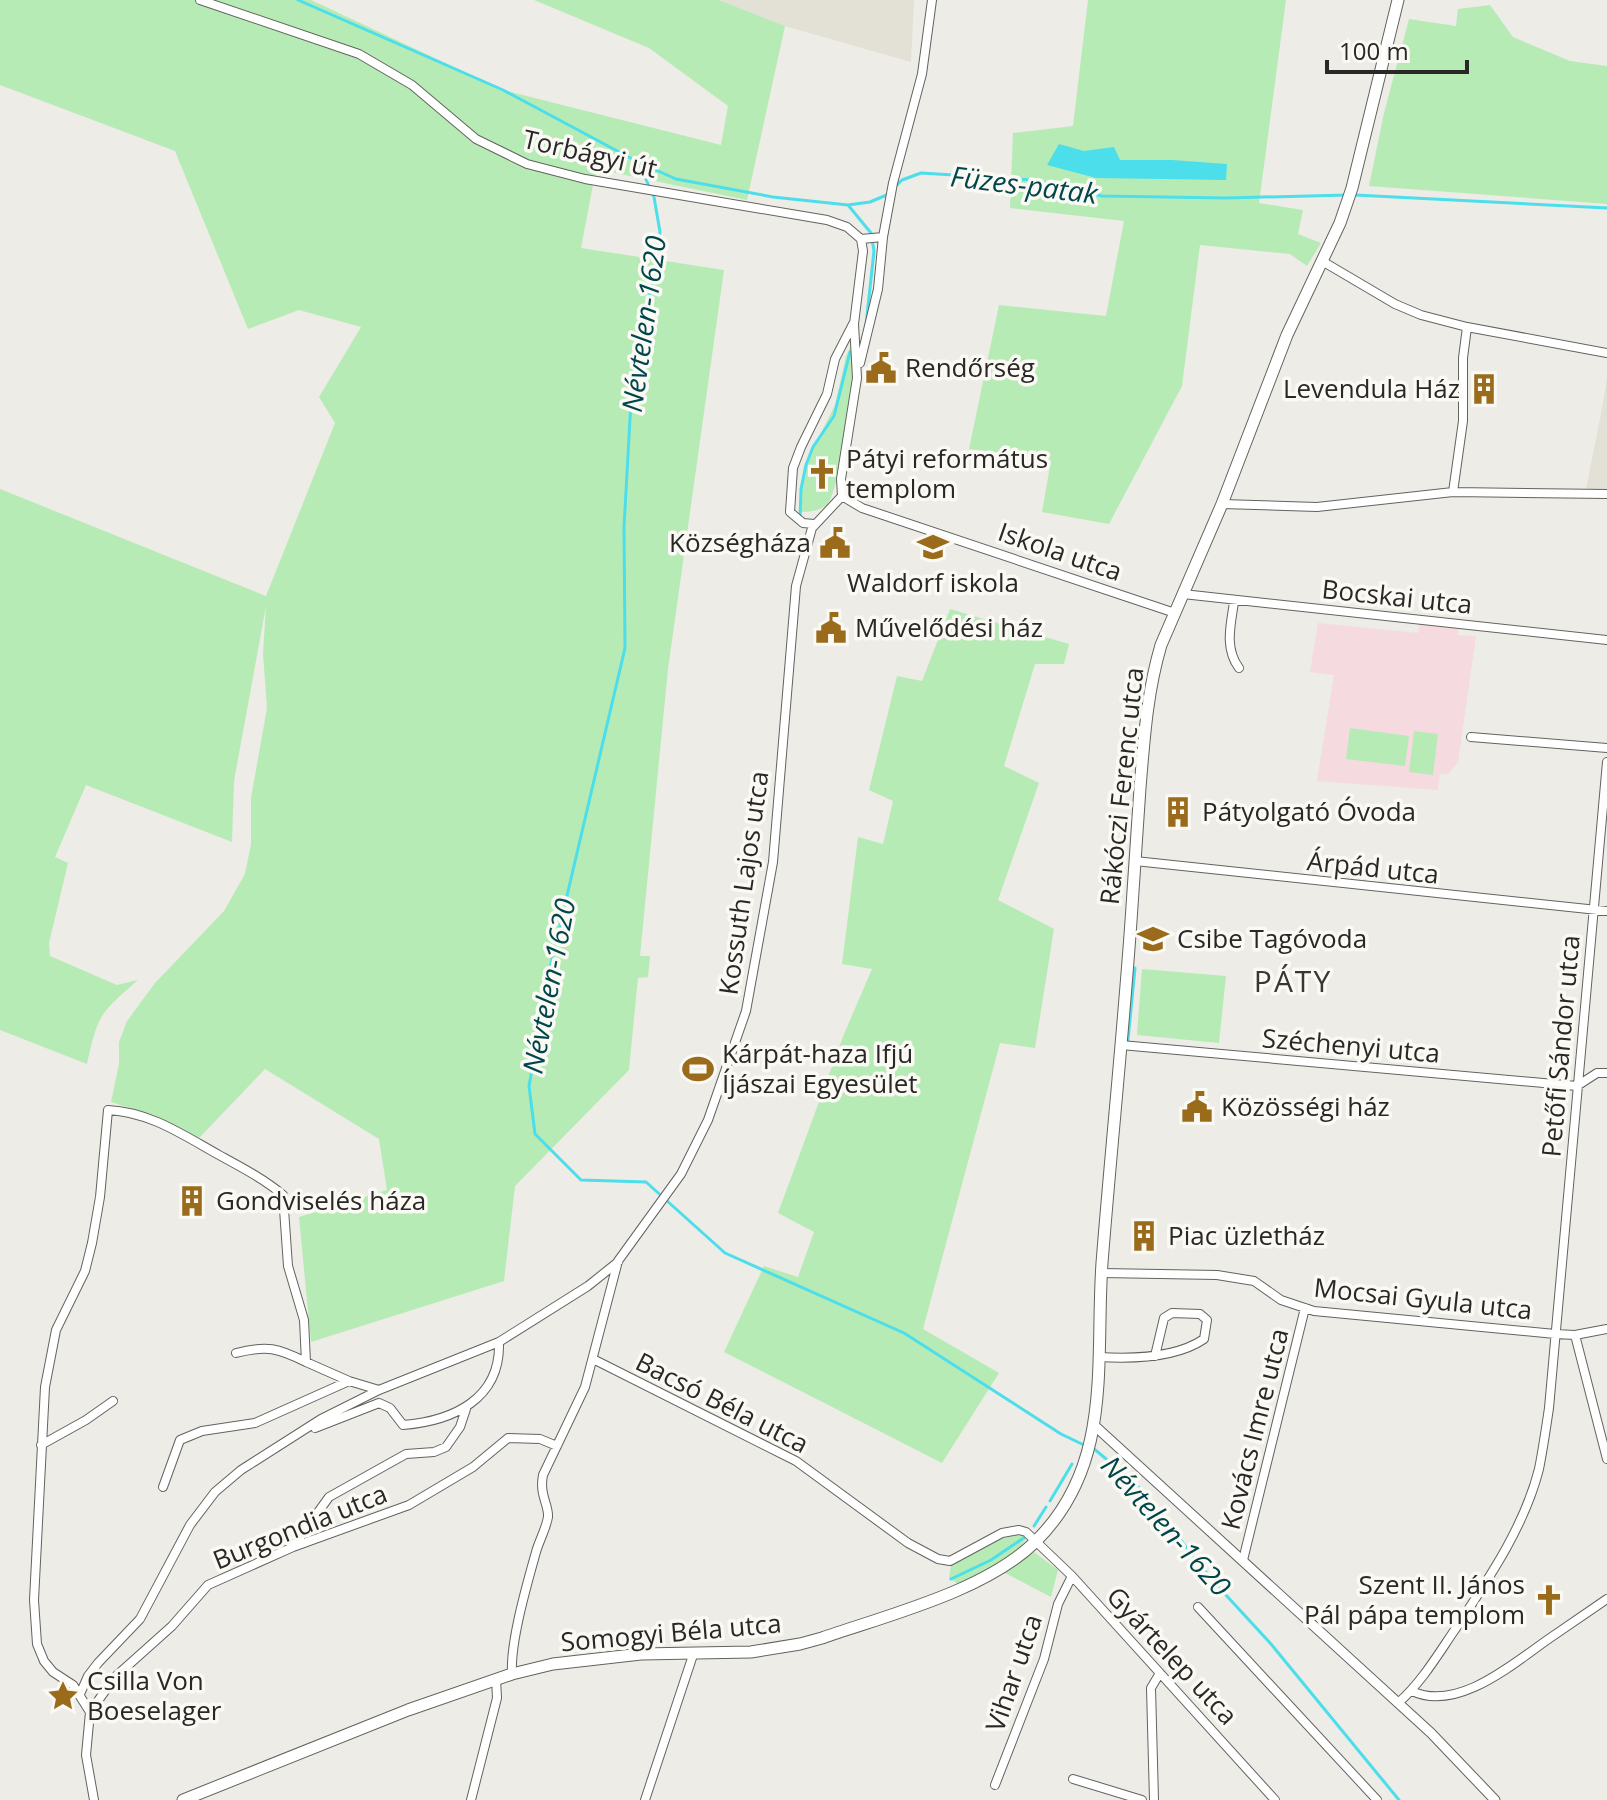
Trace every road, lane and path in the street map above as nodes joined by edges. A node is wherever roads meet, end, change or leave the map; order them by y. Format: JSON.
{"nodes":[{"id":1,"x":200,"y":0,"type":"edge"},
{"id":2,"x":932,"y":0,"type":"edge"},
{"id":3,"x":1398,"y":0,"type":"edge"},
{"id":4,"x":883,"y":237,"type":"junction"},
{"id":5,"x":861,"y":239,"type":"junction"},
{"id":6,"x":1322,"y":261,"type":"junction"},
{"id":7,"x":854,"y":324,"type":"junction"},
{"id":8,"x":1467,"y":327,"type":"junction"},
{"id":9,"x":1607,"y":353,"type":"edge"},
{"id":10,"x":858,"y":369,"type":"junction"},
{"id":11,"x":1453,"y":492,"type":"junction"},
{"id":12,"x":1607,"y":494,"type":"edge"},
{"id":13,"x":842,"y":496,"type":"junction"},
{"id":14,"x":1222,"y":504,"type":"junction"},
{"id":15,"x":814,"y":524,"type":"junction"},
{"id":16,"x":1183,"y":594,"type":"junction"},
{"id":17,"x":1234,"y":602,"type":"junction"},
{"id":18,"x":1175,"y":613,"type":"junction"},
{"id":19,"x":1607,"y":640,"type":"edge"},
{"id":20,"x":1239,"y":668,"type":"dead end"},
{"id":21,"x":1471,"y":737,"type":"dead end"},
{"id":22,"x":1607,"y":748,"type":"edge"},
{"id":23,"x":1607,"y":762,"type":"edge"},
{"id":24,"x":1606,"y":785,"type":"edge"},
{"id":25,"x":1135,"y":861,"type":"junction"},
{"id":26,"x":1593,"y":910,"type":"junction"},
{"id":27,"x":1607,"y":911,"type":"edge"},
{"id":28,"x":1121,"y":1045,"type":"junction"},
{"id":29,"x":1607,"y":1073,"type":"edge"},
{"id":30,"x":1577,"y":1086,"type":"junction"},
{"id":31,"x":618,"y":1261,"type":"junction"},
{"id":32,"x":1102,"y":1273,"type":"junction"},
{"id":33,"x":1305,"y":1308,"type":"junction"},
{"id":34,"x":1607,"y":1329,"type":"edge"},
{"id":35,"x":1555,"y":1334,"type":"junction"},
{"id":36,"x":1575,"y":1335,"type":"junction"},
{"id":37,"x":499,"y":1342,"type":"junction"},
{"id":38,"x":236,"y":1353,"type":"dead end"},
{"id":39,"x":1155,"y":1356,"type":"junction"},
{"id":40,"x":1099,"y":1357,"type":"junction"},
{"id":41,"x":593,"y":1359,"type":"junction"},
{"id":42,"x":306,"y":1362,"type":"junction"},
{"id":43,"x":349,"y":1381,"type":"junction"},
{"id":44,"x":379,"y":1390,"type":"junction"},
{"id":45,"x":113,"y":1401,"type":"dead end"},
{"id":46,"x":466,"y":1409,"type":"junction"},
{"id":47,"x":1094,"y":1430,"type":"junction"},
{"id":48,"x":293,"y":1439,"type":"junction"},
{"id":49,"x":41,"y":1445,"type":"junction"},
{"id":50,"x":557,"y":1446,"type":"junction"},
{"id":51,"x":1607,"y":1459,"type":"edge"},
{"id":52,"x":1080,"y":1474,"type":"joint"},
{"id":53,"x":163,"y":1487,"type":"dead end"},
{"id":54,"x":1035,"y":1542,"type":"junction"},
{"id":55,"x":293,"y":1547,"type":"junction"},
{"id":56,"x":1243,"y":1560,"type":"junction"},
{"id":57,"x":1072,"y":1576,"type":"junction"},
{"id":58,"x":1607,"y":1599,"type":"edge"},
{"id":59,"x":1198,"y":1607,"type":"dead end"},
{"id":60,"x":694,"y":1652,"type":"junction"},
{"id":61,"x":1160,"y":1673,"type":"junction"},
{"id":62,"x":512,"y":1674,"type":"junction"},
{"id":63,"x":496,"y":1679,"type":"junction"},
{"id":64,"x":1412,"y":1691,"type":"junction"},
{"id":65,"x":80,"y":1694,"type":"junction"},
{"id":66,"x":100,"y":1695,"type":"junction"},
{"id":67,"x":1398,"y":1703,"type":"junction"},
{"id":68,"x":90,"y":1712,"type":"junction"},
{"id":69,"x":1073,"y":1779,"type":"dead end"},
{"id":70,"x":995,"y":1785,"type":"dead end"},
{"id":71,"x":94,"y":1800,"type":"edge"},
{"id":72,"x":183,"y":1800,"type":"edge"},
{"id":73,"x":471,"y":1800,"type":"edge"},
{"id":74,"x":645,"y":1800,"type":"edge"},
{"id":75,"x":1142,"y":1800,"type":"edge"},
{"id":76,"x":1154,"y":1800,"type":"edge"},
{"id":77,"x":1275,"y":1800,"type":"edge"},
{"id":78,"x":1377,"y":1800,"type":"edge"},
{"id":79,"x":1495,"y":1800,"type":"edge"}],
"edges":[{"from":1,"to":5,"type":"street","name":"Torbágyi út"},
{"from":2,"to":4,"type":"street"},
{"from":3,"to":6,"type":"main road","name":"Rákóczi Ferenc utca"},
{"from":4,"to":5,"type":"street"},
{"from":4,"to":10,"type":"street"},
{"from":5,"to":7,"type":"street"},
{"from":6,"to":8,"type":"street"},
{"from":6,"to":14,"type":"main road","name":"Rákóczi Ferenc utca"},
{"from":7,"to":10,"type":"street"},
{"from":7,"to":15,"type":"street"},
{"from":8,"to":9,"type":"street"},
{"from":8,"to":11,"type":"street"},
{"from":10,"to":13,"type":"street"},
{"from":11,"to":12,"type":"street"},
{"from":11,"to":14,"type":"street"},
{"from":13,"to":15,"type":"street","name":"Kossuth Lajos utca"},
{"from":13,"to":18,"type":"street","name":"Iskola utca"},
{"from":14,"to":16,"type":"main road","name":"Rákóczi Ferenc utca"},
{"from":15,"to":31,"type":"street","name":"Kossuth Lajos utca"},
{"from":16,"to":17,"type":"street","name":"Bocskai utca"},
{"from":16,"to":18,"type":"main road","name":"Rákóczi Ferenc utca"},
{"from":17,"to":19,"type":"street","name":"Bocskai utca"},
{"from":17,"to":20,"type":"street"},
{"from":18,"to":25,"type":"main road","name":"Rákóczi Ferenc utca"},
{"from":21,"to":22,"type":"street"},
{"from":23,"to":24,"type":"street","name":"Petőfi Sándor utca"},
{"from":24,"to":26,"type":"street","name":"Petőfi Sándor utca"},
{"from":25,"to":26,"type":"street","name":"Árpád utca"},
{"from":25,"to":28,"type":"main road","name":"Rákóczi Ferenc utca"},
{"from":26,"to":27,"type":"street","name":"Árpád utca"},
{"from":26,"to":30,"type":"street","name":"Petőfi Sándor utca"},
{"from":28,"to":30,"type":"street","name":"Széchenyi utca"},
{"from":28,"to":32,"type":"main road","name":"Rákóczi Ferenc utca"},
{"from":29,"to":30,"type":"street"},
{"from":30,"to":35,"type":"street","name":"Petőfi Sándor utca"},
{"from":31,"to":37,"type":"street"},
{"from":31,"to":41,"type":"street","name":"Kossuth Lajos utca"},
{"from":32,"to":33,"type":"street","name":"Mocsai Gyula utca"},
{"from":32,"to":40,"type":"main road","name":"Rákóczi Ferenc utca"},
{"from":33,"to":35,"type":"street","name":"Mocsai Gyula utca"},
{"from":33,"to":56,"type":"street","name":"Kovács Imre utca"},
{"from":34,"to":36,"type":"street","name":"Mocsai Gyula utca"},
{"from":35,"to":36,"type":"street","name":"Mocsai Gyula utca"},
{"from":35,"to":64,"type":"street","name":"Petőfi Sándor utca"},
{"from":36,"to":51,"type":"street"},
{"from":37,"to":44,"type":"street"},
{"from":37,"to":46,"type":"street"},
{"from":38,"to":42,"type":"street"},
{"from":39,"to":39,"type":"street"},
{"from":39,"to":40,"type":"street"},
{"from":40,"to":47,"type":"main road","name":"Rákóczi Ferenc utca"},
{"from":41,"to":50,"type":"street"},
{"from":41,"to":54,"type":"street","name":"Bacsó Béla utca"},
{"from":42,"to":43,"type":"street"},
{"from":42,"to":49,"type":"street"},
{"from":43,"to":44,"type":"street"},
{"from":43,"to":53,"type":"street"},
{"from":44,"to":48,"type":"street"},
{"from":45,"to":49,"type":"street"},
{"from":46,"to":48,"type":"street"},
{"from":46,"to":55,"type":"street"},
{"from":47,"to":52,"type":"main road","name":"Rákóczi Ferenc utca"},
{"from":47,"to":56,"type":"street"},
{"from":48,"to":65,"type":"street"},
{"from":49,"to":65,"type":"street"},
{"from":50,"to":55,"type":"street","name":"Burgondia utca"},
{"from":50,"to":62,"type":"street"},
{"from":52,"to":54,"type":"main road","name":"Somogyi Béla utca"},
{"from":54,"to":57,"type":"street","name":"Gyártelep utca"},
{"from":54,"to":60,"type":"main road","name":"Somogyi Béla utca"},
{"from":55,"to":66,"type":"street","name":"Burgondia utca"},
{"from":56,"to":67,"type":"street"},
{"from":57,"to":61,"type":"street","name":"Gyártelep utca"},
{"from":57,"to":70,"type":"street","name":"Vihar utca"},
{"from":58,"to":64,"type":"street"},
{"from":59,"to":78,"type":"street"},
{"from":60,"to":62,"type":"main road","name":"Somogyi Béla utca"},
{"from":60,"to":74,"type":"street"},
{"from":61,"to":76,"type":"street"},
{"from":61,"to":77,"type":"street","name":"Gyártelep utca"},
{"from":62,"to":63,"type":"main road","name":"Somogyi Béla utca"},
{"from":63,"to":72,"type":"main road","name":"Somogyi Béla utca"},
{"from":63,"to":73,"type":"street"},
{"from":64,"to":67,"type":"street","name":"Petőfi Sándor utca"},
{"from":65,"to":66,"type":"street"},
{"from":65,"to":68,"type":"street"},
{"from":66,"to":68,"type":"street","name":"Burgondia utca"},
{"from":67,"to":79,"type":"street"},
{"from":68,"to":71,"type":"street"},
{"from":69,"to":75,"type":"street"}]}
